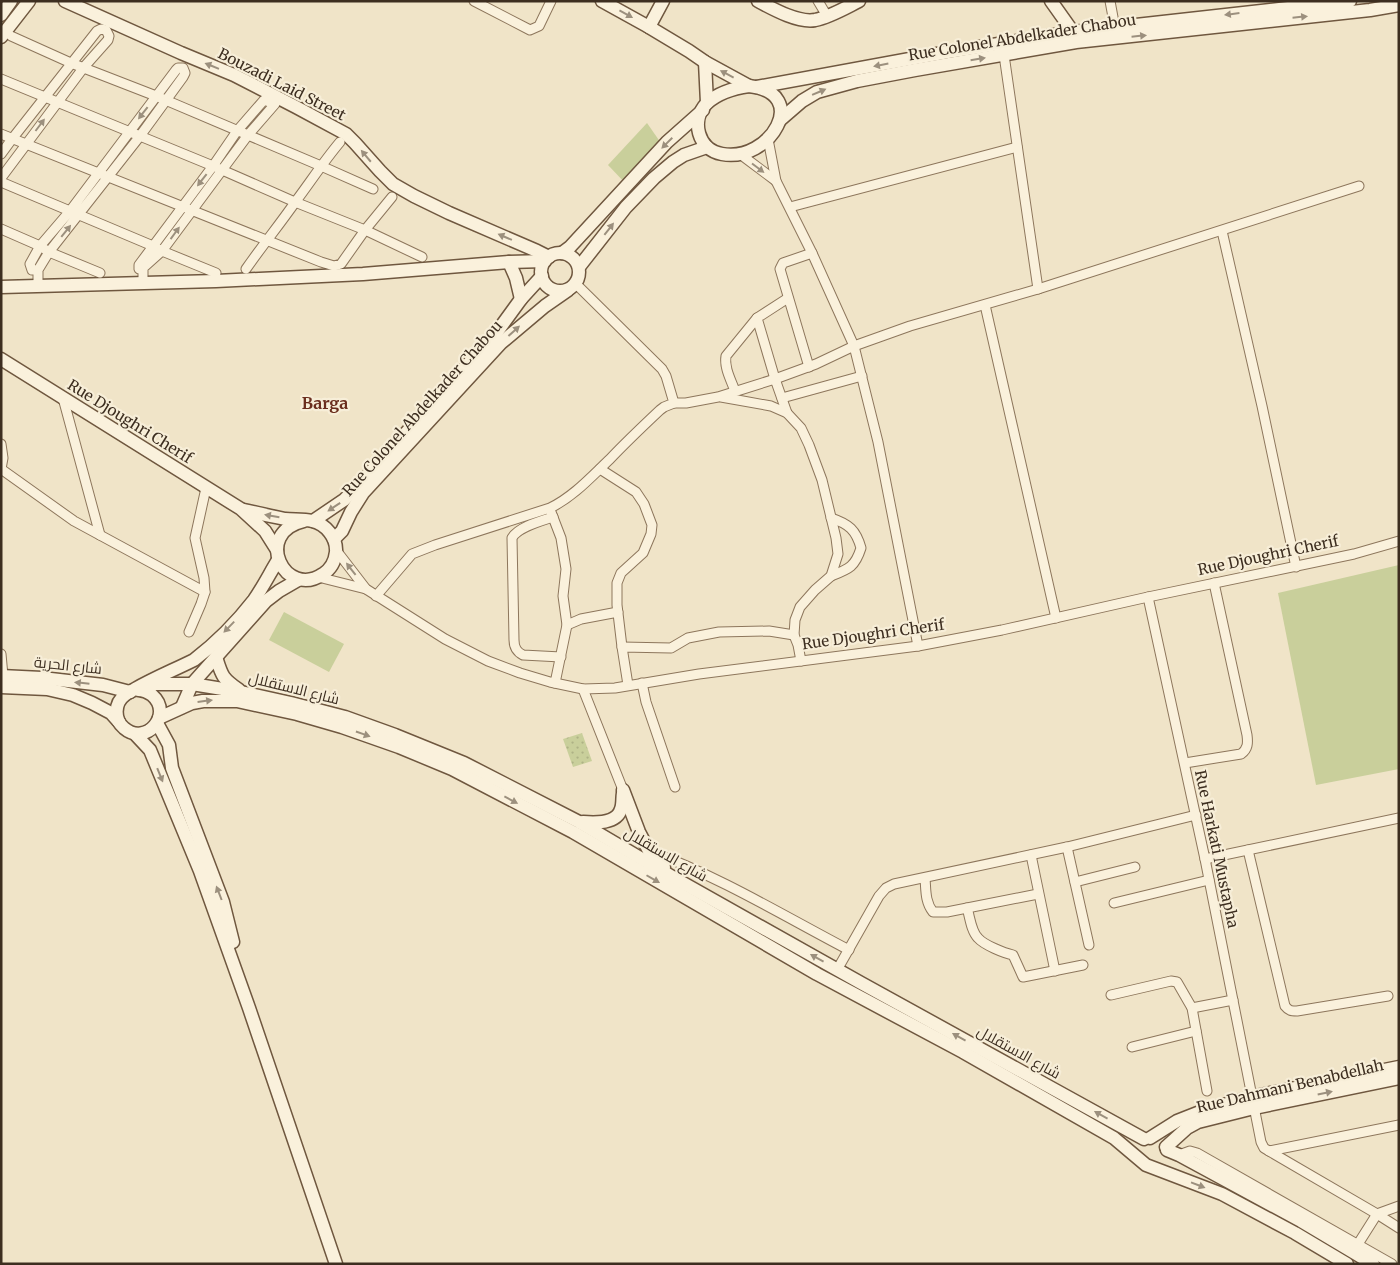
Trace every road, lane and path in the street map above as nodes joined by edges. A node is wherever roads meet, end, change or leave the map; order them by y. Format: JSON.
{"nodes":[{"id":1,"x":11,"y":1,"type":"edge"},
{"id":2,"x":29,"y":1,"type":"edge"},
{"id":3,"x":66,"y":1,"type":"edge"},
{"id":4,"x":474,"y":1,"type":"edge"},
{"id":5,"x":551,"y":1,"type":"edge"},
{"id":6,"x":602,"y":1,"type":"edge"},
{"id":7,"x":663,"y":1,"type":"edge"},
{"id":8,"x":758,"y":1,"type":"edge"},
{"id":9,"x":818,"y":1,"type":"edge"},
{"id":10,"x":859,"y":1,"type":"edge"},
{"id":11,"x":1050,"y":1,"type":"edge"},
{"id":12,"x":1110,"y":1,"type":"edge"},
{"id":13,"x":1350,"y":1,"type":"edge"},
{"id":14,"x":1399,"y":5,"type":"edge"},
{"id":15,"x":1370,"y":6,"type":"edge"},
{"id":16,"x":1,"y":14,"type":"edge"},
{"id":17,"x":827,"y":16,"type":"junction"},
{"id":18,"x":649,"y":27,"type":"junction"},
{"id":19,"x":1115,"y":28,"type":"junction"},
{"id":20,"x":6,"y":37,"type":"edge"},
{"id":21,"x":1074,"y":38,"type":"junction"},
{"id":22,"x":1004,"y":55,"type":"junction"},
{"id":23,"x":705,"y":62,"type":"junction"},
{"id":24,"x":71,"y":63,"type":"junction"},
{"id":25,"x":84,"y":67,"type":"junction"},
{"id":26,"x":1,"y":79,"type":"edge"},
{"id":27,"x":753,"y":87,"type":"junction"},
{"id":28,"x":156,"y":96,"type":"junction"},
{"id":29,"x":44,"y":97,"type":"junction"},
{"id":30,"x":166,"y":100,"type":"junction"},
{"id":31,"x":58,"y":102,"type":"junction"},
{"id":32,"x":705,"y":106,"type":"junction"},
{"id":33,"x":780,"y":120,"type":"junction"},
{"id":34,"x":129,"y":131,"type":"junction"},
{"id":35,"x":237,"y":131,"type":"junction"},
{"id":36,"x":1,"y":134,"type":"edge"},
{"id":37,"x":248,"y":135,"type":"junction"},
{"id":38,"x":140,"y":136,"type":"junction"},
{"id":39,"x":12,"y":139,"type":"junction"},
{"id":40,"x":768,"y":139,"type":"junction"},
{"id":41,"x":340,"y":142,"type":"dead end"},
{"id":42,"x":26,"y":144,"type":"junction"},
{"id":43,"x":707,"y":147,"type":"junction"},
{"id":44,"x":1017,"y":147,"type":"junction"},
{"id":45,"x":1,"y":154,"type":"edge"},
{"id":46,"x":740,"y":154,"type":"junction"},
{"id":47,"x":321,"y":166,"type":"junction"},
{"id":48,"x":217,"y":168,"type":"junction"},
{"id":49,"x":98,"y":173,"type":"junction"},
{"id":50,"x":108,"y":176,"type":"junction"},
{"id":51,"x":1,"y":178,"type":"edge"},
{"id":52,"x":776,"y":181,"type":"junction"},
{"id":53,"x":1,"y":182,"type":"edge"},
{"id":54,"x":1359,"y":186,"type":"dead end"},
{"id":55,"x":373,"y":189,"type":"dead end"},
{"id":56,"x":392,"y":197,"type":"dead end"},
{"id":57,"x":295,"y":202,"type":"junction"},
{"id":58,"x":182,"y":206,"type":"junction"},
{"id":59,"x":790,"y":206,"type":"junction"},
{"id":60,"x":192,"y":210,"type":"junction"},
{"id":61,"x":70,"y":211,"type":"junction"},
{"id":62,"x":79,"y":215,"type":"junction"},
{"id":63,"x":1,"y":229,"type":"edge"},
{"id":64,"x":365,"y":230,"type":"junction"},
{"id":65,"x":1222,"y":231,"type":"junction"},
{"id":66,"x":266,"y":240,"type":"junction"},
{"id":67,"x":40,"y":246,"type":"junction"},
{"id":68,"x":157,"y":249,"type":"junction"},
{"id":69,"x":49,"y":252,"type":"junction"},
{"id":70,"x":562,"y":253,"type":"junction"},
{"id":71,"x":812,"y":253,"type":"junction"},
{"id":72,"x":422,"y":257,"type":"dead end"},
{"id":73,"x":547,"y":259,"type":"junction"},
{"id":74,"x":509,"y":262,"type":"junction"},
{"id":75,"x":579,"y":267,"type":"junction"},
{"id":76,"x":246,"y":269,"type":"dead end"},
{"id":77,"x":38,"y":270,"type":"junction"},
{"id":78,"x":100,"y":273,"type":"dead end"},
{"id":79,"x":216,"y":273,"type":"dead end"},
{"id":80,"x":542,"y":276,"type":"junction"},
{"id":81,"x":143,"y":282,"type":"junction"},
{"id":82,"x":38,"y":285,"type":"junction"},
{"id":83,"x":1,"y":287,"type":"edge"},
{"id":84,"x":572,"y":287,"type":"junction"},
{"id":85,"x":1038,"y":289,"type":"junction"},
{"id":86,"x":788,"y":298,"type":"junction"},
{"id":87,"x":521,"y":299,"type":"junction"},
{"id":88,"x":985,"y":305,"type":"junction"},
{"id":89,"x":757,"y":318,"type":"junction"},
{"id":90,"x":854,"y":346,"type":"junction"},
{"id":91,"x":1,"y":359,"type":"edge"},
{"id":92,"x":809,"y":367,"type":"junction"},
{"id":93,"x":862,"y":376,"type":"junction"},
{"id":94,"x":775,"y":379,"type":"junction"},
{"id":95,"x":735,"y":392,"type":"junction"},
{"id":96,"x":718,"y":397,"type":"junction"},
{"id":97,"x":63,"y":398,"type":"junction"},
{"id":98,"x":782,"y":398,"type":"junction"},
{"id":99,"x":674,"y":403,"type":"junction"},
{"id":100,"x":787,"y":413,"type":"junction"},
{"id":101,"x":1,"y":444,"type":"edge"},
{"id":102,"x":600,"y":469,"type":"junction"},
{"id":103,"x":206,"y":488,"type":"junction"},
{"id":104,"x":241,"y":509,"type":"junction"},
{"id":105,"x":551,"y":512,"type":"junction"},
{"id":106,"x":831,"y":518,"type":"junction"},
{"id":107,"x":308,"y":521,"type":"junction"},
{"id":108,"x":100,"y":535,"type":"junction"},
{"id":109,"x":1399,"y":541,"type":"edge"},
{"id":110,"x":335,"y":544,"type":"junction"},
{"id":111,"x":277,"y":555,"type":"junction"},
{"id":112,"x":1296,"y":566,"type":"junction"},
{"id":113,"x":831,"y":576,"type":"junction"},
{"id":114,"x":318,"y":577,"type":"junction"},
{"id":115,"x":298,"y":580,"type":"junction"},
{"id":116,"x":1214,"y":583,"type":"junction"},
{"id":117,"x":366,"y":589,"type":"junction"},
{"id":118,"x":205,"y":592,"type":"junction"},
{"id":119,"x":376,"y":596,"type":"junction"},
{"id":120,"x":1148,"y":597,"type":"junction"},
{"id":121,"x":618,"y":612,"type":"junction"},
{"id":122,"x":1056,"y":618,"type":"junction"},
{"id":123,"x":567,"y":625,"type":"junction"},
{"id":124,"x":189,"y":632,"type":"dead end"},
{"id":125,"x":794,"y":635,"type":"junction"},
{"id":126,"x":918,"y":646,"type":"junction"},
{"id":127,"x":622,"y":647,"type":"junction"},
{"id":128,"x":1,"y":654,"type":"edge"},
{"id":129,"x":216,"y":657,"type":"junction"},
{"id":130,"x":561,"y":657,"type":"junction"},
{"id":131,"x":801,"y":661,"type":"junction"},
{"id":132,"x":2,"y":680,"type":"edge"},
{"id":133,"x":555,"y":683,"type":"junction"},
{"id":134,"x":642,"y":683,"type":"junction"},
{"id":135,"x":192,"y":684,"type":"junction"},
{"id":136,"x":628,"y":685,"type":"junction"},
{"id":137,"x":135,"y":690,"type":"junction"},
{"id":138,"x":582,"y":690,"type":"junction"},
{"id":139,"x":241,"y":692,"type":"junction"},
{"id":140,"x":182,"y":707,"type":"junction"},
{"id":141,"x":158,"y":720,"type":"junction"},
{"id":142,"x":119,"y":722,"type":"junction"},
{"id":143,"x":135,"y":734,"type":"junction"},
{"id":144,"x":1185,"y":763,"type":"junction"},
{"id":145,"x":675,"y":788,"type":"dead end"},
{"id":146,"x":623,"y":790,"type":"junction"},
{"id":147,"x":1196,"y":815,"type":"junction"},
{"id":148,"x":1399,"y":818,"type":"edge"},
{"id":149,"x":579,"y":822,"type":"junction"},
{"id":150,"x":1068,"y":847,"type":"junction"},
{"id":151,"x":1248,"y":850,"type":"junction"},
{"id":152,"x":649,"y":851,"type":"junction"},
{"id":153,"x":1031,"y":855,"type":"junction"},
{"id":154,"x":1205,"y":859,"type":"junction"},
{"id":155,"x":1135,"y":868,"type":"dead end"},
{"id":156,"x":674,"y":878,"type":"junction"},
{"id":157,"x":925,"y":878,"type":"junction"},
{"id":158,"x":1209,"y":880,"type":"junction"},
{"id":159,"x":1075,"y":882,"type":"junction"},
{"id":160,"x":1038,"y":894,"type":"junction"},
{"id":161,"x":1114,"y":903,"type":"dead end"},
{"id":162,"x":967,"y":908,"type":"junction"},
{"id":163,"x":1089,"y":945,"type":"dead end"},
{"id":164,"x":848,"y":950,"type":"junction"},
{"id":165,"x":1083,"y":965,"type":"dead end"},
{"id":166,"x":837,"y":970,"type":"junction"},
{"id":167,"x":1055,"y":971,"type":"junction"},
{"id":168,"x":1111,"y":995,"type":"dead end"},
{"id":169,"x":1388,"y":996,"type":"dead end"},
{"id":170,"x":1233,"y":1000,"type":"junction"},
{"id":171,"x":249,"y":1008,"type":"junction"},
{"id":172,"x":1192,"y":1008,"type":"junction"},
{"id":173,"x":1196,"y":1031,"type":"junction"},
{"id":174,"x":1132,"y":1047,"type":"dead end"},
{"id":175,"x":1399,"y":1067,"type":"edge"},
{"id":176,"x":1399,"y":1078,"type":"edge"},
{"id":177,"x":1207,"y":1091,"type":"dead end"},
{"id":178,"x":1253,"y":1102,"type":"junction"},
{"id":179,"x":1399,"y":1125,"type":"edge"},
{"id":180,"x":1147,"y":1139,"type":"junction"},
{"id":181,"x":1170,"y":1151,"type":"junction"},
{"id":182,"x":1269,"y":1151,"type":"junction"},
{"id":183,"x":1140,"y":1160,"type":"junction"},
{"id":184,"x":1153,"y":1167,"type":"junction"},
{"id":185,"x":1399,"y":1206,"type":"edge"},
{"id":186,"x":1378,"y":1214,"type":"junction"},
{"id":187,"x":1399,"y":1228,"type":"edge"},
{"id":188,"x":1358,"y":1244,"type":"junction"},
{"id":189,"x":336,"y":1264,"type":"edge"},
{"id":190,"x":1347,"y":1264,"type":"edge"},
{"id":191,"x":1373,"y":1264,"type":"edge"},
{"id":192,"x":1392,"y":1264,"type":"edge"}],
"edges":[{"from":1,"to":16,"type":"main road"},
{"from":2,"to":20,"type":"main road"},
{"from":73,"to":3,"type":"main road","name":"Bouzadi Laid Street","one_way":true},
{"from":4,"to":5,"type":"street"},
{"from":6,"to":18,"type":"main road","one_way":true},
{"from":7,"to":18,"type":"main road"},
{"from":8,"to":17,"type":"main road"},
{"from":9,"to":17,"type":"street"},
{"from":10,"to":17,"type":"main road"},
{"from":11,"to":21,"type":"main road"},
{"from":12,"to":19,"type":"street"},
{"from":13,"to":19,"type":"main road","name":"Rue Colonel Abdelkader Chabou","one_way":true},
{"from":14,"to":15,"type":"main road","name":"Rue Colonel Abdelkader Chabou"},
{"from":21,"to":15,"type":"main road","name":"Rue Colonel Abdelkader Chabou","one_way":true},
{"from":18,"to":23,"type":"main road"},
{"from":19,"to":21,"type":"main road","name":"Rue Colonel Abdelkader Chabou"},
{"from":20,"to":24,"type":"street"},
{"from":21,"to":22,"type":"main road","name":"Rue Colonel Abdelkader Chabou"},
{"from":21,"to":27,"type":"main road","name":"Rue Colonel Abdelkader Chabou","one_way":true},
{"from":33,"to":22,"type":"main road","name":"Rue Colonel Abdelkader Chabou","one_way":true},
{"from":22,"to":44,"type":"street"},
{"from":27,"to":23,"type":"main road","one_way":true},
{"from":23,"to":32,"type":"main road"},
{"from":24,"to":25,"type":"street"},
{"from":24,"to":25,"type":"street"},
{"from":24,"to":29,"type":"street"},
{"from":25,"to":28,"type":"street"},
{"from":25,"to":31,"type":"street"},
{"from":26,"to":29,"type":"street"},
{"from":27,"to":32,"type":"main road"},
{"from":27,"to":33,"type":"main road"},
{"from":28,"to":30,"type":"street"},
{"from":28,"to":30,"type":"street"},
{"from":28,"to":34,"type":"street","one_way":true},
{"from":29,"to":31,"type":"street"},
{"from":29,"to":39,"type":"street"},
{"from":30,"to":35,"type":"street"},
{"from":30,"to":38,"type":"street"},
{"from":31,"to":34,"type":"street"},
{"from":42,"to":31,"type":"street","one_way":true},
{"from":32,"to":43,"type":"main road"},
{"from":32,"to":70,"type":"main road","one_way":true},
{"from":33,"to":40,"type":"main road"},
{"from":34,"to":38,"type":"street"},
{"from":34,"to":49,"type":"street"},
{"from":35,"to":37,"type":"street"},
{"from":35,"to":37,"type":"street"},
{"from":35,"to":48,"type":"street"},
{"from":36,"to":39,"type":"street"},
{"from":37,"to":47,"type":"street"},
{"from":37,"to":48,"type":"street"},
{"from":38,"to":48,"type":"street"},
{"from":38,"to":50,"type":"street"},
{"from":39,"to":42,"type":"street"},
{"from":39,"to":45,"type":"street"},
{"from":40,"to":46,"type":"main road"},
{"from":40,"to":52,"type":"street"},
{"from":41,"to":47,"type":"street"},
{"from":42,"to":49,"type":"street"},
{"from":42,"to":51,"type":"street"},
{"from":43,"to":46,"type":"main road"},
{"from":75,"to":43,"type":"main road","one_way":true},
{"from":44,"to":59,"type":"street"},
{"from":44,"to":85,"type":"street"},
{"from":46,"to":52,"type":"street","one_way":true},
{"from":47,"to":55,"type":"street"},
{"from":47,"to":57,"type":"street"},
{"from":48,"to":57,"type":"street"},
{"from":48,"to":58,"type":"street","one_way":true},
{"from":48,"to":60,"type":"street"},
{"from":49,"to":50,"type":"street"},
{"from":49,"to":61,"type":"street"},
{"from":50,"to":58,"type":"street"},
{"from":50,"to":62,"type":"street"},
{"from":52,"to":59,"type":"street"},
{"from":53,"to":61,"type":"street"},
{"from":54,"to":65,"type":"street"},
{"from":56,"to":64,"type":"street"},
{"from":57,"to":64,"type":"street"},
{"from":57,"to":66,"type":"street"},
{"from":58,"to":60,"type":"street"},
{"from":58,"to":68,"type":"street"},
{"from":59,"to":71,"type":"street"},
{"from":60,"to":66,"type":"street"},
{"from":68,"to":60,"type":"street","one_way":true},
{"from":61,"to":62,"type":"street"},
{"from":61,"to":67,"type":"street"},
{"from":62,"to":68,"type":"street"},
{"from":69,"to":62,"type":"street","one_way":true},
{"from":63,"to":67,"type":"street"},
{"from":64,"to":66,"type":"street"},
{"from":64,"to":72,"type":"street"},
{"from":65,"to":85,"type":"street"},
{"from":65,"to":112,"type":"street"},
{"from":66,"to":76,"type":"street"},
{"from":67,"to":69,"type":"street"},
{"from":67,"to":77,"type":"street"},
{"from":68,"to":79,"type":"street"},
{"from":68,"to":81,"type":"street"},
{"from":69,"to":77,"type":"street"},
{"from":69,"to":78,"type":"street"},
{"from":70,"to":73,"type":"main road"},
{"from":70,"to":75,"type":"main road"},
{"from":71,"to":86,"type":"street"},
{"from":71,"to":90,"type":"street"},
{"from":73,"to":74,"type":"main road"},
{"from":73,"to":80,"type":"main road"},
{"from":74,"to":81,"type":"main road"},
{"from":74,"to":87,"type":"main road"},
{"from":75,"to":84,"type":"main road"},
{"from":77,"to":82,"type":"street"},
{"from":80,"to":84,"type":"main road"},
{"from":80,"to":87,"type":"main road","name":"Rue Colonel Abdelkader Chabou"},
{"from":81,"to":82,"type":"main road"},
{"from":82,"to":83,"type":"main road"},
{"from":84,"to":99,"type":"street"},
{"from":110,"to":84,"type":"main road","name":"Rue Colonel Abdelkader Chabou","one_way":true},
{"from":85,"to":88,"type":"street"},
{"from":86,"to":89,"type":"street"},
{"from":86,"to":92,"type":"street"},
{"from":87,"to":107,"type":"main road","name":"Rue Colonel Abdelkader Chabou","one_way":true},
{"from":88,"to":90,"type":"street"},
{"from":88,"to":122,"type":"street"},
{"from":89,"to":94,"type":"street"},
{"from":89,"to":95,"type":"street"},
{"from":90,"to":92,"type":"street"},
{"from":90,"to":93,"type":"street"},
{"from":91,"to":97,"type":"main road","name":"Rue Djoughri Cherif"},
{"from":92,"to":94,"type":"street"},
{"from":93,"to":98,"type":"street"},
{"from":93,"to":126,"type":"street"},
{"from":94,"to":95,"type":"street"},
{"from":94,"to":98,"type":"street"},
{"from":95,"to":96,"type":"street"},
{"from":96,"to":99,"type":"street"},
{"from":96,"to":100,"type":"street"},
{"from":97,"to":103,"type":"main road","name":"Rue Djoughri Cherif"},
{"from":97,"to":108,"type":"street"},
{"from":98,"to":100,"type":"street"},
{"from":99,"to":102,"type":"street"},
{"from":100,"to":106,"type":"street"},
{"from":101,"to":108,"type":"street"},
{"from":102,"to":105,"type":"street"},
{"from":102,"to":121,"type":"street"},
{"from":103,"to":104,"type":"main road","name":"Rue Djoughri Cherif"},
{"from":103,"to":118,"type":"street"},
{"from":107,"to":104,"type":"main road","one_way":true},
{"from":104,"to":111,"type":"main road"},
{"from":105,"to":119,"type":"street"},
{"from":105,"to":123,"type":"street"},
{"from":105,"to":130,"type":"street"},
{"from":106,"to":113,"type":"street"},
{"from":106,"to":113,"type":"street"},
{"from":107,"to":110,"type":"main road"},
{"from":107,"to":111,"type":"main road"},
{"from":108,"to":118,"type":"street"},
{"from":109,"to":112,"type":"street","name":"Rue Djoughri Cherif"},
{"from":110,"to":114,"type":"main road"},
{"from":117,"to":110,"type":"street","one_way":true},
{"from":111,"to":115,"type":"main road"},
{"from":111,"to":137,"type":"main road","one_way":true},
{"from":112,"to":116,"type":"street","name":"Rue Djoughri Cherif"},
{"from":113,"to":125,"type":"street"},
{"from":114,"to":115,"type":"main road"},
{"from":114,"to":117,"type":"street"},
{"from":115,"to":129,"type":"main road"},
{"from":116,"to":120,"type":"street","name":"Rue Djoughri Cherif"},
{"from":116,"to":144,"type":"street"},
{"from":117,"to":119,"type":"street","name":"Rue Djoughri Cherif"},
{"from":118,"to":124,"type":"street"},
{"from":119,"to":133,"type":"street","name":"Rue Djoughri Cherif"},
{"from":120,"to":122,"type":"street","name":"Rue Djoughri Cherif"},
{"from":120,"to":144,"type":"street","name":"Rue Harkati Mustapha"},
{"from":121,"to":123,"type":"street"},
{"from":121,"to":127,"type":"street"},
{"from":122,"to":126,"type":"street","name":"Rue Djoughri Cherif"},
{"from":123,"to":130,"type":"street"},
{"from":125,"to":127,"type":"street"},
{"from":125,"to":131,"type":"street"},
{"from":126,"to":131,"type":"street","name":"Rue Djoughri Cherif"},
{"from":127,"to":136,"type":"street"},
{"from":128,"to":132,"type":"street"},
{"from":129,"to":135,"type":"main road"},
{"from":129,"to":139,"type":"main road"},
{"from":130,"to":133,"type":"street"},
{"from":131,"to":134,"type":"street","name":"Rue Djoughri Cherif"},
{"from":137,"to":132,"type":"main road","name":"شارع الحرية","one_way":true},
{"from":132,"to":142,"type":"main road","name":"شارع الحرية"},
{"from":133,"to":138,"type":"street","name":"Rue Djoughri Cherif"},
{"from":134,"to":136,"type":"street","name":"Rue Djoughri Cherif"},
{"from":134,"to":145,"type":"street"},
{"from":135,"to":137,"type":"main road","name":"شارع الاستقلال"},
{"from":135,"to":139,"type":"main road","name":"شارع الاستقلال"},
{"from":135,"to":140,"type":"main road"},
{"from":136,"to":138,"type":"street","name":"Rue Djoughri Cherif"},
{"from":137,"to":141,"type":"main road"},
{"from":137,"to":142,"type":"main road"},
{"from":138,"to":146,"type":"street"},
{"from":139,"to":149,"type":"main road","name":"شارع الاستقلال"},
{"from":140,"to":141,"type":"main road","name":"شارع الاستقلال"},
{"from":140,"to":183,"type":"main road","name":"شارع الاستقلال","one_way":true},
{"from":141,"to":143,"type":"main road"},
{"from":171,"to":141,"type":"main road","one_way":true},
{"from":142,"to":143,"type":"main road"},
{"from":143,"to":171,"type":"main road","one_way":true},
{"from":144,"to":147,"type":"street","name":"Rue Harkati Mustapha"},
{"from":146,"to":149,"type":"main road"},
{"from":146,"to":152,"type":"main road"},
{"from":147,"to":150,"type":"street"},
{"from":147,"to":154,"type":"street","name":"Rue Harkati Mustapha"},
{"from":148,"to":151,"type":"street"},
{"from":149,"to":156,"type":"main road","name":"شارع الاستقلال"},
{"from":150,"to":153,"type":"street"},
{"from":150,"to":159,"type":"street"},
{"from":151,"to":154,"type":"street"},
{"from":151,"to":169,"type":"street"},
{"from":152,"to":156,"type":"main road"},
{"from":152,"to":164,"type":"street"},
{"from":153,"to":157,"type":"street"},
{"from":153,"to":160,"type":"street"},
{"from":154,"to":158,"type":"street","name":"Rue Harkati Mustapha"},
{"from":155,"to":159,"type":"street"},
{"from":166,"to":156,"type":"main road","name":"شارع الاستقلال","one_way":true},
{"from":157,"to":162,"type":"street"},
{"from":157,"to":164,"type":"street"},
{"from":158,"to":161,"type":"street"},
{"from":158,"to":170,"type":"street","name":"Rue Harkati Mustapha"},
{"from":159,"to":163,"type":"street"},
{"from":160,"to":162,"type":"street"},
{"from":160,"to":167,"type":"street"},
{"from":162,"to":167,"type":"street"},
{"from":164,"to":166,"type":"street"},
{"from":165,"to":167,"type":"street"},
{"from":180,"to":166,"type":"main road","name":"شارع الاستقلال","one_way":true},
{"from":168,"to":172,"type":"street"},
{"from":170,"to":172,"type":"street"},
{"from":170,"to":178,"type":"street","name":"Rue Harkati Mustapha"},
{"from":171,"to":189,"type":"main road"},
{"from":172,"to":173,"type":"street"},
{"from":173,"to":174,"type":"street"},
{"from":173,"to":177,"type":"street"},
{"from":175,"to":178,"type":"main road","name":"Rue Dahmani Benabdellah"},
{"from":178,"to":176,"type":"main road","name":"Rue Dahmani Benabdellah","one_way":true},
{"from":178,"to":180,"type":"main road","name":"Rue Dahmani Benabdellah"},
{"from":178,"to":181,"type":"main road","name":"Rue Dahmani Benabdellah"},
{"from":178,"to":182,"type":"street","name":"Rue Harkati Mustapha"},
{"from":179,"to":182,"type":"street"},
{"from":180,"to":181,"type":"main road"},
{"from":180,"to":183,"type":"main road"},
{"from":181,"to":184,"type":"main road"},
{"from":181,"to":188,"type":"street"},
{"from":181,"to":191,"type":"main road"},
{"from":182,"to":186,"type":"street"},
{"from":183,"to":184,"type":"main road"},
{"from":184,"to":190,"type":"main road","one_way":true},
{"from":185,"to":186,"type":"street"},
{"from":186,"to":187,"type":"street"},
{"from":186,"to":188,"type":"street"},
{"from":188,"to":192,"type":"street"}]}
